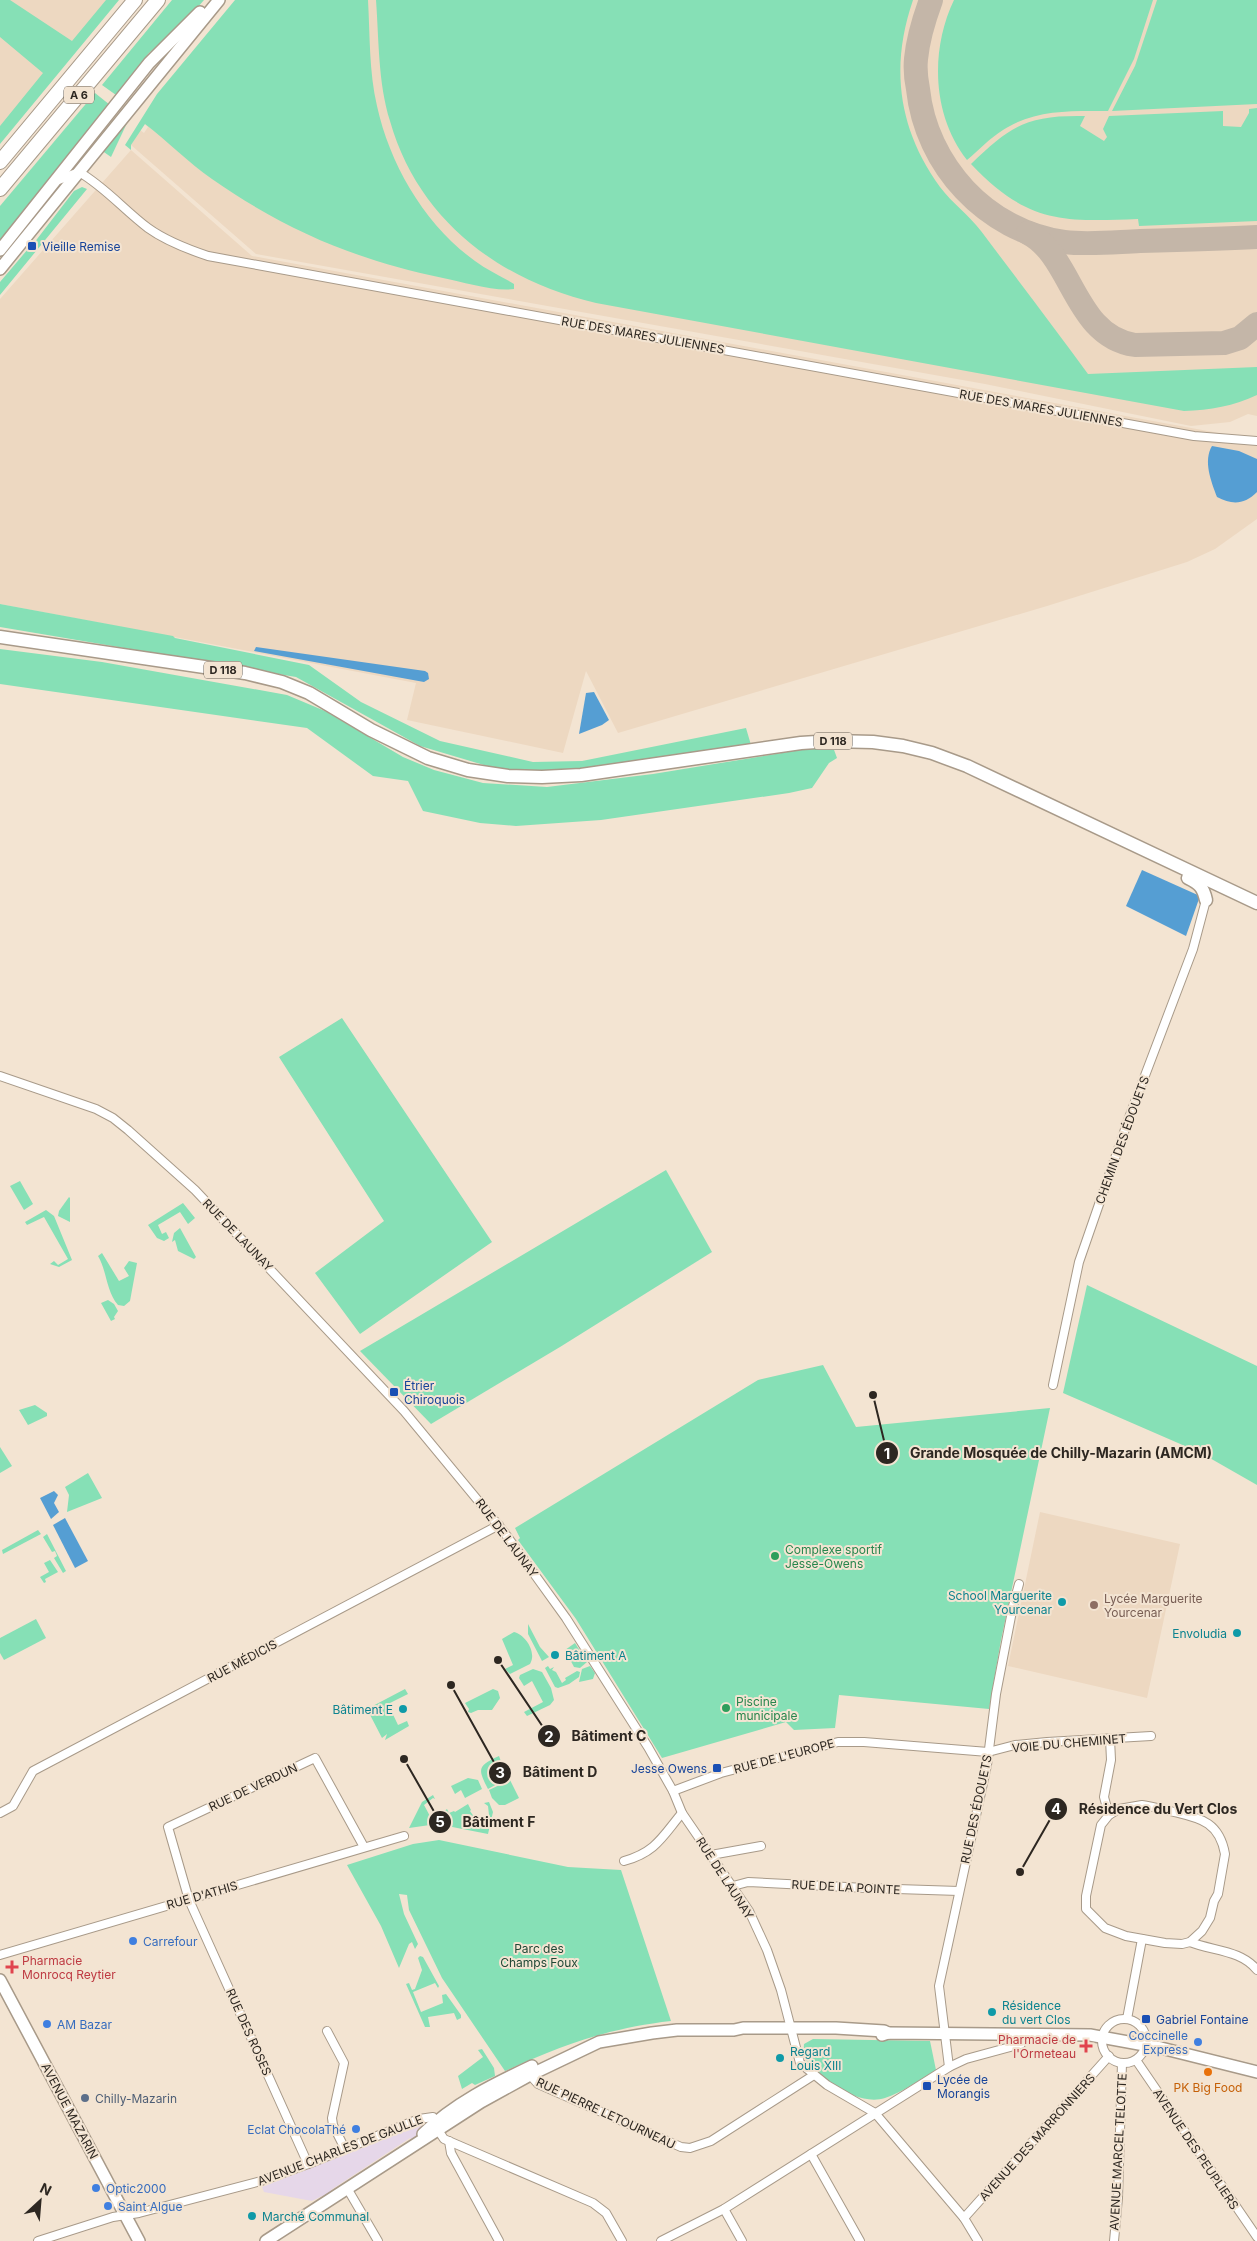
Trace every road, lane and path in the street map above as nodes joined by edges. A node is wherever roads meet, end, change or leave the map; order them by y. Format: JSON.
{"nodes":[{"id":1,"x":135,"y":0,"type":"edge"},
{"id":2,"x":158,"y":0,"type":"edge"},
{"id":3,"x":211,"y":0,"type":"edge"},
{"id":4,"x":219,"y":0,"type":"edge"},
{"id":5,"x":0,"y":162,"type":"edge"},
{"id":6,"x":78,"y":172,"type":"junction"},
{"id":7,"x":54,"y":182,"type":"junction"},
{"id":8,"x":0,"y":190,"type":"edge"},
{"id":9,"x":0,"y":250,"type":"edge"},
{"id":10,"x":0,"y":269,"type":"edge"},
{"id":11,"x":1257,"y":441,"type":"edge"},
{"id":12,"x":0,"y":637,"type":"edge"},
{"id":13,"x":1156,"y":855,"type":"junction"},
{"id":14,"x":1206,"y":900,"type":"junction"},
{"id":15,"x":1257,"y":903,"type":"edge"},
{"id":16,"x":1257,"y":909,"type":"edge"},
{"id":17,"x":0,"y":1076,"type":"edge"},
{"id":18,"x":1053,"y":1385,"type":"dead end"},
{"id":19,"x":499,"y":1525,"type":"junction"},
{"id":20,"x":1019,"y":1584,"type":"dead end"},
{"id":21,"x":1151,"y":1736,"type":"dead end"},
{"id":22,"x":1110,"y":1739,"type":"junction"},
{"id":23,"x":988,"y":1752,"type":"junction"},
{"id":24,"x":673,"y":1791,"type":"junction"},
{"id":25,"x":0,"y":1813,"type":"edge"},
{"id":26,"x":682,"y":1813,"type":"junction"},
{"id":27,"x":1109,"y":1815,"type":"junction"},
{"id":28,"x":404,"y":1836,"type":"dead end"},
{"id":29,"x":762,"y":1846,"type":"dead end"},
{"id":30,"x":364,"y":1847,"type":"junction"},
{"id":31,"x":711,"y":1855,"type":"junction"},
{"id":32,"x":624,"y":1861,"type":"dead end"},
{"id":33,"x":733,"y":1886,"type":"junction"},
{"id":34,"x":959,"y":1891,"type":"junction"},
{"id":35,"x":188,"y":1900,"type":"junction"},
{"id":36,"x":1142,"y":1939,"type":"junction"},
{"id":37,"x":1190,"y":1942,"type":"junction"},
{"id":38,"x":0,"y":1955,"type":"edge"},
{"id":39,"x":1257,"y":1970,"type":"edge"},
{"id":40,"x":0,"y":1980,"type":"edge"},
{"id":41,"x":1127,"y":2019,"type":"junction"},
{"id":42,"x":328,"y":2031,"type":"dead end"},
{"id":43,"x":792,"y":2031,"type":"junction"},
{"id":44,"x":888,"y":2033,"type":"junction"},
{"id":45,"x":945,"y":2033,"type":"junction"},
{"id":46,"x":1026,"y":2034,"type":"junction"},
{"id":47,"x":1102,"y":2037,"type":"junction"},
{"id":48,"x":599,"y":2042,"type":"junction"},
{"id":49,"x":1146,"y":2045,"type":"junction"},
{"id":50,"x":554,"y":2056,"type":"junction"},
{"id":51,"x":1109,"y":2056,"type":"junction"},
{"id":52,"x":1136,"y":2060,"type":"junction"},
{"id":53,"x":1122,"y":2063,"type":"junction"},
{"id":54,"x":948,"y":2067,"type":"junction"},
{"id":55,"x":1255,"y":2072,"type":"edge"},
{"id":56,"x":530,"y":2075,"type":"junction"},
{"id":57,"x":814,"y":2075,"type":"junction"},
{"id":58,"x":505,"y":2079,"type":"junction"},
{"id":59,"x":491,"y":2096,"type":"junction"},
{"id":60,"x":874,"y":2113,"type":"junction"},
{"id":61,"x":442,"y":2133,"type":"junction"},
{"id":62,"x":345,"y":2149,"type":"junction"},
{"id":63,"x":811,"y":2154,"type":"junction"},
{"id":64,"x":308,"y":2164,"type":"junction"},
{"id":65,"x":347,"y":2188,"type":"junction"},
{"id":66,"x":724,"y":2209,"type":"junction"},
{"id":67,"x":125,"y":2215,"type":"junction"},
{"id":68,"x":964,"y":2218,"type":"junction"},
{"id":69,"x":1257,"y":2238,"type":"edge"},
{"id":70,"x":38,"y":2241,"type":"edge"},
{"id":71,"x":139,"y":2241,"type":"edge"},
{"id":72,"x":266,"y":2241,"type":"edge"},
{"id":73,"x":378,"y":2241,"type":"edge"},
{"id":74,"x":500,"y":2241,"type":"edge"},
{"id":75,"x":622,"y":2241,"type":"edge"},
{"id":76,"x":661,"y":2241,"type":"edge"},
{"id":77,"x":742,"y":2241,"type":"edge"},
{"id":78,"x":860,"y":2241,"type":"edge"},
{"id":79,"x":978,"y":2241,"type":"edge"},
{"id":80,"x":1114,"y":2241,"type":"edge"}],
"edges":[{"from":1,"to":5,"type":"highway","number":"A 6"},
{"from":2,"to":8,"type":"highway","number":"A 6"},
{"from":3,"to":7,"type":"main road"},
{"from":4,"to":6,"type":"main road"},
{"from":6,"to":7,"type":"street"},
{"from":6,"to":10,"type":"main road"},
{"from":6,"to":11,"type":"street","name":"RUE DES MARES JULIENNES"},
{"from":7,"to":9,"type":"main road"},
{"from":12,"to":13,"type":"main road","number":"D 118"},
{"from":13,"to":14,"type":"main road"},
{"from":13,"to":15,"type":"main road","number":"D 118"},
{"from":14,"to":16,"type":"main road"},
{"from":14,"to":18,"type":"street","name":"CHEMIN DES ÉDOUETS"},
{"from":17,"to":19,"type":"street","name":"RUE DE LAUNAY"},
{"from":19,"to":24,"type":"street","name":"RUE DE LAUNAY"},
{"from":19,"to":25,"type":"street","name":"RUE MÉDICIS"},
{"from":20,"to":23,"type":"street","name":"RUE DES ÉDOUETS"},
{"from":21,"to":22,"type":"street","name":"VOIE DU CHEMINET"},
{"from":22,"to":23,"type":"street","name":"VOIE DU CHEMINET"},
{"from":22,"to":27,"type":"street"},
{"from":23,"to":24,"type":"street","name":"RUE DE L'EUROPE"},
{"from":23,"to":34,"type":"street","name":"RUE DES ÉDOUETS"},
{"from":24,"to":26,"type":"street","name":"RUE DE LAUNAY"},
{"from":26,"to":31,"type":"street","name":"RUE DE LAUNAY"},
{"from":26,"to":32,"type":"street"},
{"from":27,"to":36,"type":"street"},
{"from":27,"to":37,"type":"street"},
{"from":28,"to":30,"type":"street","name":"RUE D'ATHIS"},
{"from":29,"to":31,"type":"street"},
{"from":30,"to":35,"type":"street","name":"RUE D'ATHIS"},
{"from":30,"to":35,"type":"street","name":"RUE DE VERDUN"},
{"from":31,"to":33,"type":"street","name":"RUE DE LAUNAY"},
{"from":33,"to":34,"type":"street","name":"RUE DE LA POINTE"},
{"from":33,"to":43,"type":"street","name":"RUE DE LAUNAY"},
{"from":34,"to":45,"type":"street","name":"RUE DES ÉDOUETS"},
{"from":35,"to":38,"type":"street","name":"RUE D'ATHIS"},
{"from":35,"to":64,"type":"street","name":"RUE DES ROSES"},
{"from":36,"to":37,"type":"street"},
{"from":36,"to":41,"type":"street"},
{"from":37,"to":39,"type":"street"},
{"from":40,"to":67,"type":"main road","name":"AVENUE MAZARIN"},
{"from":41,"to":47,"type":"street"},
{"from":41,"to":49,"type":"street"},
{"from":42,"to":62,"type":"street"},
{"from":43,"to":44,"type":"main road"},
{"from":43,"to":44,"type":"main road"},
{"from":43,"to":48,"type":"main road"},
{"from":43,"to":57,"type":"street","name":"RUE DE LAUNAY"},
{"from":44,"to":45,"type":"main road"},
{"from":45,"to":46,"type":"main road"},
{"from":45,"to":54,"type":"street","name":"RUE DES ÉDOUETS"},
{"from":46,"to":47,"type":"main road"},
{"from":46,"to":54,"type":"street"},
{"from":47,"to":49,"type":"main road"},
{"from":47,"to":51,"type":"street"},
{"from":48,"to":50,"type":"main road"},
{"from":48,"to":56,"type":"main road"},
{"from":49,"to":52,"type":"street"},
{"from":49,"to":55,"type":"main road"},
{"from":50,"to":56,"type":"main road"},
{"from":50,"to":58,"type":"main road"},
{"from":51,"to":53,"type":"street"},
{"from":51,"to":68,"type":"street","name":"AVENUE DES MARRONNIERS"},
{"from":52,"to":53,"type":"street"},
{"from":52,"to":69,"type":"street","name":"AVENUE DES PEUPLIERS"},
{"from":53,"to":80,"type":"street","name":"AVENUE MARCEL TELOTTE"},
{"from":54,"to":60,"type":"street"},
{"from":56,"to":57,"type":"street","name":"RUE PIERRE LETOURNEAU"},
{"from":56,"to":59,"type":"main road"},
{"from":57,"to":60,"type":"street","name":"RUE DE LAUNAY"},
{"from":58,"to":59,"type":"main road"},
{"from":58,"to":61,"type":"main road"},
{"from":59,"to":61,"type":"main road"},
{"from":60,"to":63,"type":"street"},
{"from":60,"to":68,"type":"street","name":"RUE DE LAUNAY"},
{"from":61,"to":62,"type":"street","name":"AVENUE CHARLES DE GAULLE"},
{"from":61,"to":65,"type":"main road"},
{"from":61,"to":74,"type":"street"},
{"from":61,"to":75,"type":"street"},
{"from":62,"to":64,"type":"street","name":"AVENUE CHARLES DE GAULLE"},
{"from":63,"to":66,"type":"street"},
{"from":63,"to":78,"type":"street"},
{"from":64,"to":67,"type":"street","name":"AVENUE CHARLES DE GAULLE"},
{"from":65,"to":72,"type":"main road"},
{"from":65,"to":73,"type":"street"},
{"from":66,"to":76,"type":"street"},
{"from":66,"to":77,"type":"street"},
{"from":67,"to":70,"type":"street","name":"AVENUE CHARLES DE GAULLE"},
{"from":67,"to":71,"type":"main road","name":"AVENUE MAZARIN"},
{"from":68,"to":79,"type":"street","name":"RUE DE LAUNAY"}]}
